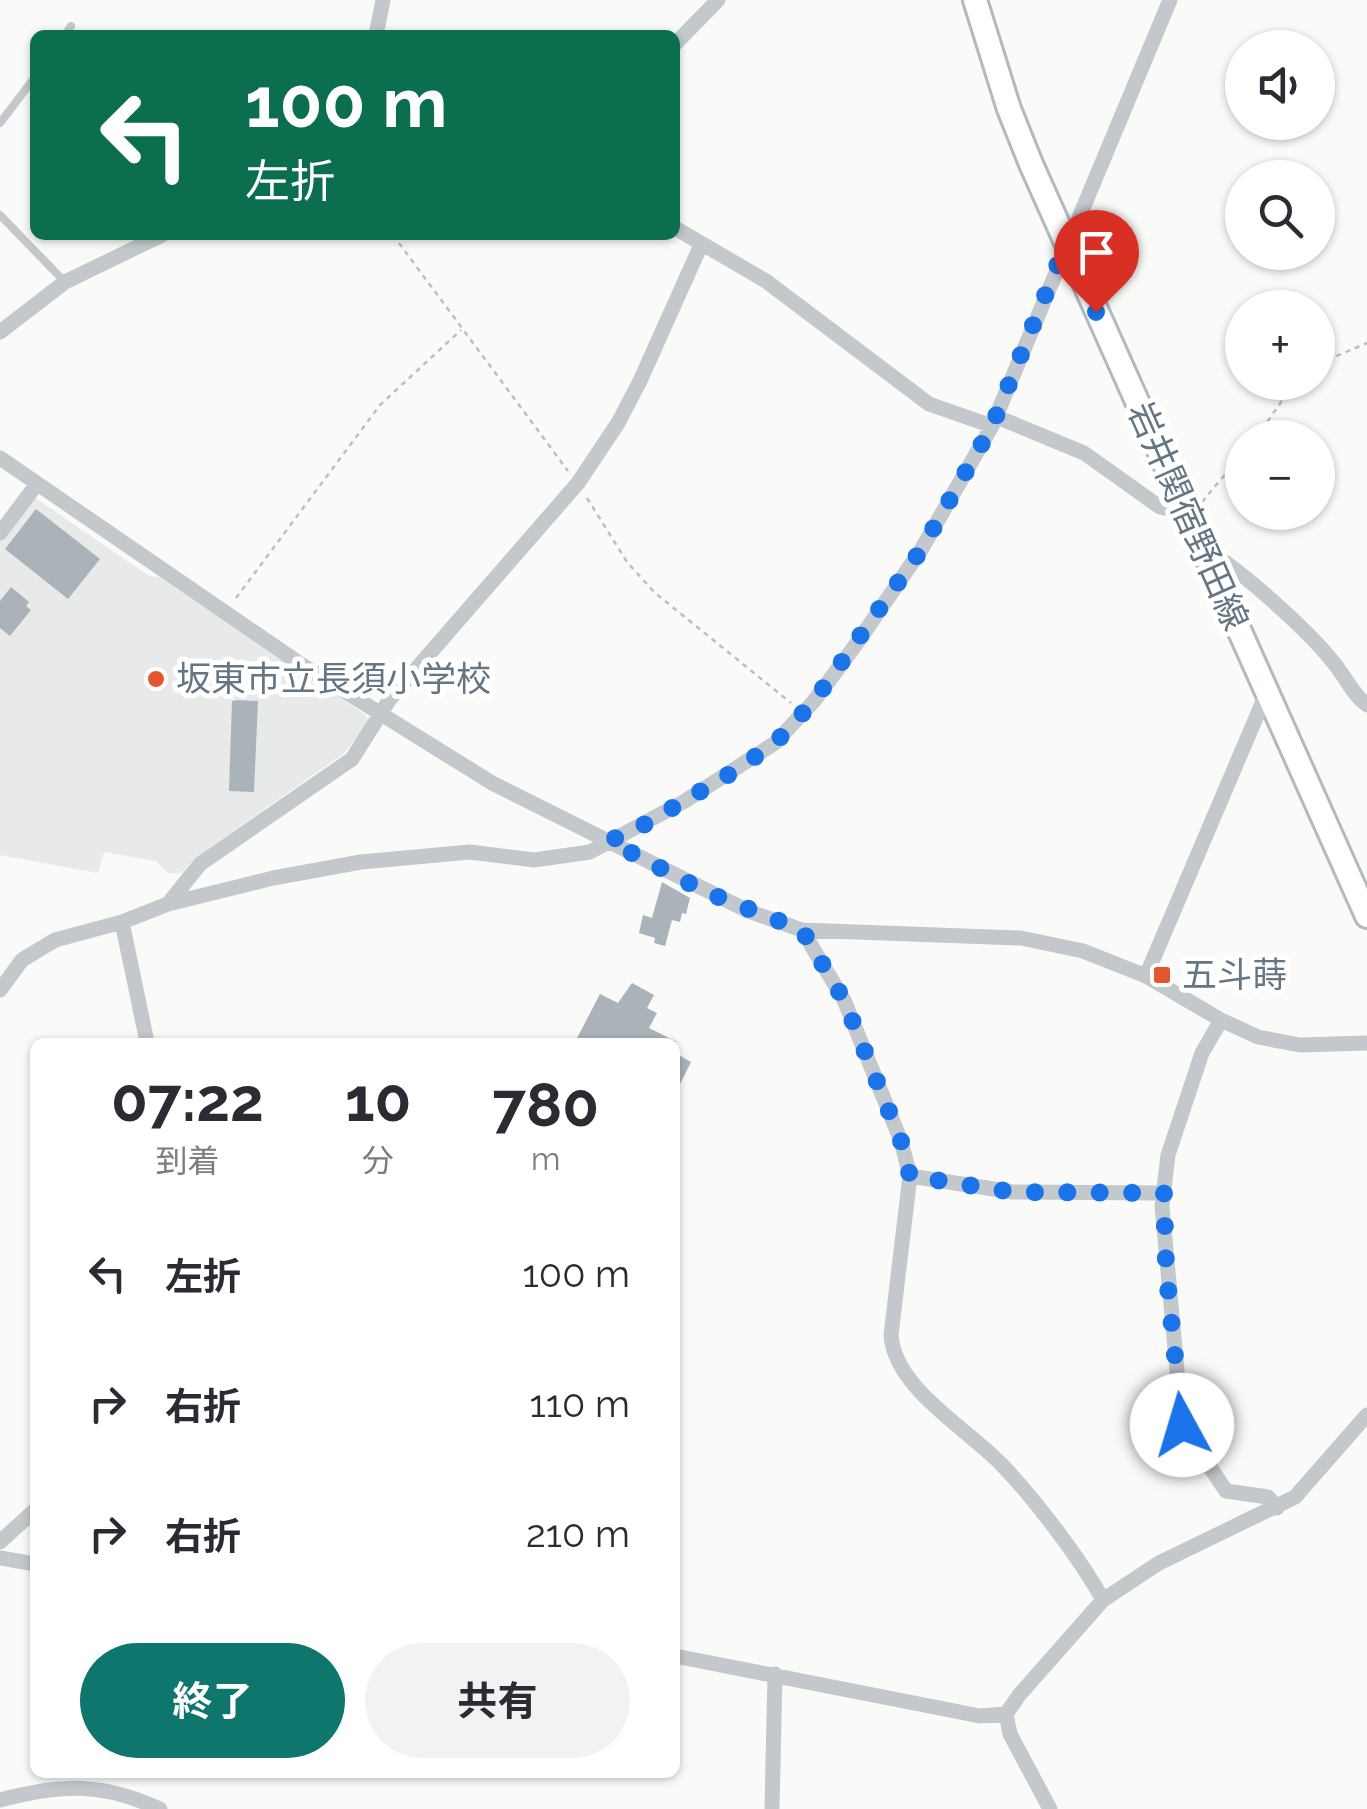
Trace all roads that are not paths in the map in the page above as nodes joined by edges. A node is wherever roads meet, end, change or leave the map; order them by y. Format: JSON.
{"nodes":[{"id":1,"x":383,"y":0,"type":"edge"},
{"id":2,"x":718,"y":0,"type":"edge"},
{"id":3,"x":975,"y":0,"type":"edge"},
{"id":4,"x":1170,"y":0,"type":"edge"},
{"id":5,"x":71,"y":26,"type":"dead end"},
{"id":6,"x":68,"y":30,"type":"edge"},
{"id":7,"x":377,"y":30,"type":"edge"},
{"id":8,"x":680,"y":39,"type":"edge"},
{"id":9,"x":30,"y":83,"type":"edge"},
{"id":10,"x":0,"y":122,"type":"edge"},
{"id":11,"x":0,"y":214,"type":"edge"},
{"id":12,"x":680,"y":231,"type":"edge"},
{"id":13,"x":152,"y":240,"type":"edge"},
{"id":14,"x":1066,"y":244,"type":"junction"},
{"id":15,"x":702,"y":245,"type":"junction"},
{"id":16,"x":65,"y":282,"type":"junction"},
{"id":17,"x":0,"y":332,"type":"edge"},
{"id":18,"x":995,"y":422,"type":"junction"},
{"id":19,"x":0,"y":458,"type":"edge"},
{"id":20,"x":38,"y":484,"type":"junction"},
{"id":21,"x":1187,"y":513,"type":"junction"},
{"id":22,"x":0,"y":533,"type":"edge"},
{"id":23,"x":1202,"y":548,"type":"junction"},
{"id":24,"x":1267,"y":692,"type":"junction"},
{"id":25,"x":1367,"y":705,"type":"edge"},
{"id":26,"x":380,"y":714,"type":"junction"},
{"id":27,"x":609,"y":841,"type":"junction"},
{"id":28,"x":168,"y":904,"type":"junction"},
{"id":29,"x":1367,"y":916,"type":"edge"},
{"id":30,"x":122,"y":922,"type":"junction"},
{"id":31,"x":802,"y":930,"type":"junction"},
{"id":32,"x":1146,"y":976,"type":"junction"},
{"id":33,"x":0,"y":990,"type":"edge"},
{"id":34,"x":1221,"y":1020,"type":"junction"},
{"id":35,"x":146,"y":1038,"type":"edge"},
{"id":36,"x":1367,"y":1044,"type":"edge"},
{"id":37,"x":910,"y":1176,"type":"junction"},
{"id":38,"x":1164,"y":1193,"type":"junction"},
{"id":39,"x":1367,"y":1414,"type":"edge"},
{"id":40,"x":1278,"y":1508,"type":"junction"},
{"id":41,"x":30,"y":1515,"type":"edge"},
{"id":42,"x":0,"y":1542,"type":"edge"},
{"id":43,"x":0,"y":1558,"type":"edge"},
{"id":44,"x":30,"y":1563,"type":"edge"},
{"id":45,"x":1103,"y":1600,"type":"junction"},
{"id":46,"x":680,"y":1657,"type":"edge"},
{"id":47,"x":775,"y":1674,"type":"junction"},
{"id":48,"x":1006,"y":1714,"type":"junction"},
{"id":49,"x":0,"y":1800,"type":"edge"},
{"id":50,"x":160,"y":1809,"type":"edge"},
{"id":51,"x":772,"y":1809,"type":"edge"},
{"id":52,"x":1050,"y":1809,"type":"edge"}],
"edges":[{"from":1,"to":7,"type":"street"},
{"from":2,"to":8,"type":"street"},
{"from":3,"to":14,"type":"main road","name":"岩井関宿野田線"},
{"from":4,"to":14,"type":"street"},
{"from":5,"to":6,"type":"lane"},
{"from":9,"to":10,"type":"lane"},
{"from":11,"to":16,"type":"lane"},
{"from":12,"to":15,"type":"street"},
{"from":13,"to":16,"type":"street"},
{"from":14,"to":18,"type":"street"},
{"from":14,"to":21,"type":"main road","name":"岩井関宿野田線"},
{"from":15,"to":18,"type":"street"},
{"from":15,"to":26,"type":"street"},
{"from":16,"to":17,"type":"street"},
{"from":18,"to":21,"type":"street"},
{"from":18,"to":27,"type":"street"},
{"from":19,"to":20,"type":"street"},
{"from":20,"to":22,"type":"street"},
{"from":20,"to":26,"type":"street"},
{"from":21,"to":23,"type":"main road","name":"岩井関宿野田線"},
{"from":23,"to":24,"type":"main road","name":"岩井関宿野田線"},
{"from":23,"to":25,"type":"street"},
{"from":24,"to":29,"type":"main road","name":"岩井関宿野田線"},
{"from":24,"to":32,"type":"street"},
{"from":26,"to":27,"type":"street"},
{"from":26,"to":28,"type":"street"},
{"from":27,"to":28,"type":"street"},
{"from":27,"to":31,"type":"street"},
{"from":28,"to":30,"type":"street"},
{"from":30,"to":33,"type":"street"},
{"from":30,"to":35,"type":"street"},
{"from":31,"to":32,"type":"street"},
{"from":31,"to":37,"type":"street"},
{"from":32,"to":34,"type":"street"},
{"from":34,"to":36,"type":"street"},
{"from":34,"to":38,"type":"street"},
{"from":37,"to":38,"type":"street"},
{"from":37,"to":45,"type":"street"},
{"from":38,"to":40,"type":"street"},
{"from":39,"to":40,"type":"street"},
{"from":40,"to":45,"type":"street"},
{"from":41,"to":42,"type":"street"},
{"from":43,"to":44,"type":"street"},
{"from":45,"to":48,"type":"street"},
{"from":46,"to":47,"type":"street"},
{"from":47,"to":48,"type":"street"},
{"from":47,"to":51,"type":"street"},
{"from":48,"to":52,"type":"street"},
{"from":49,"to":50,"type":"street"}]}
